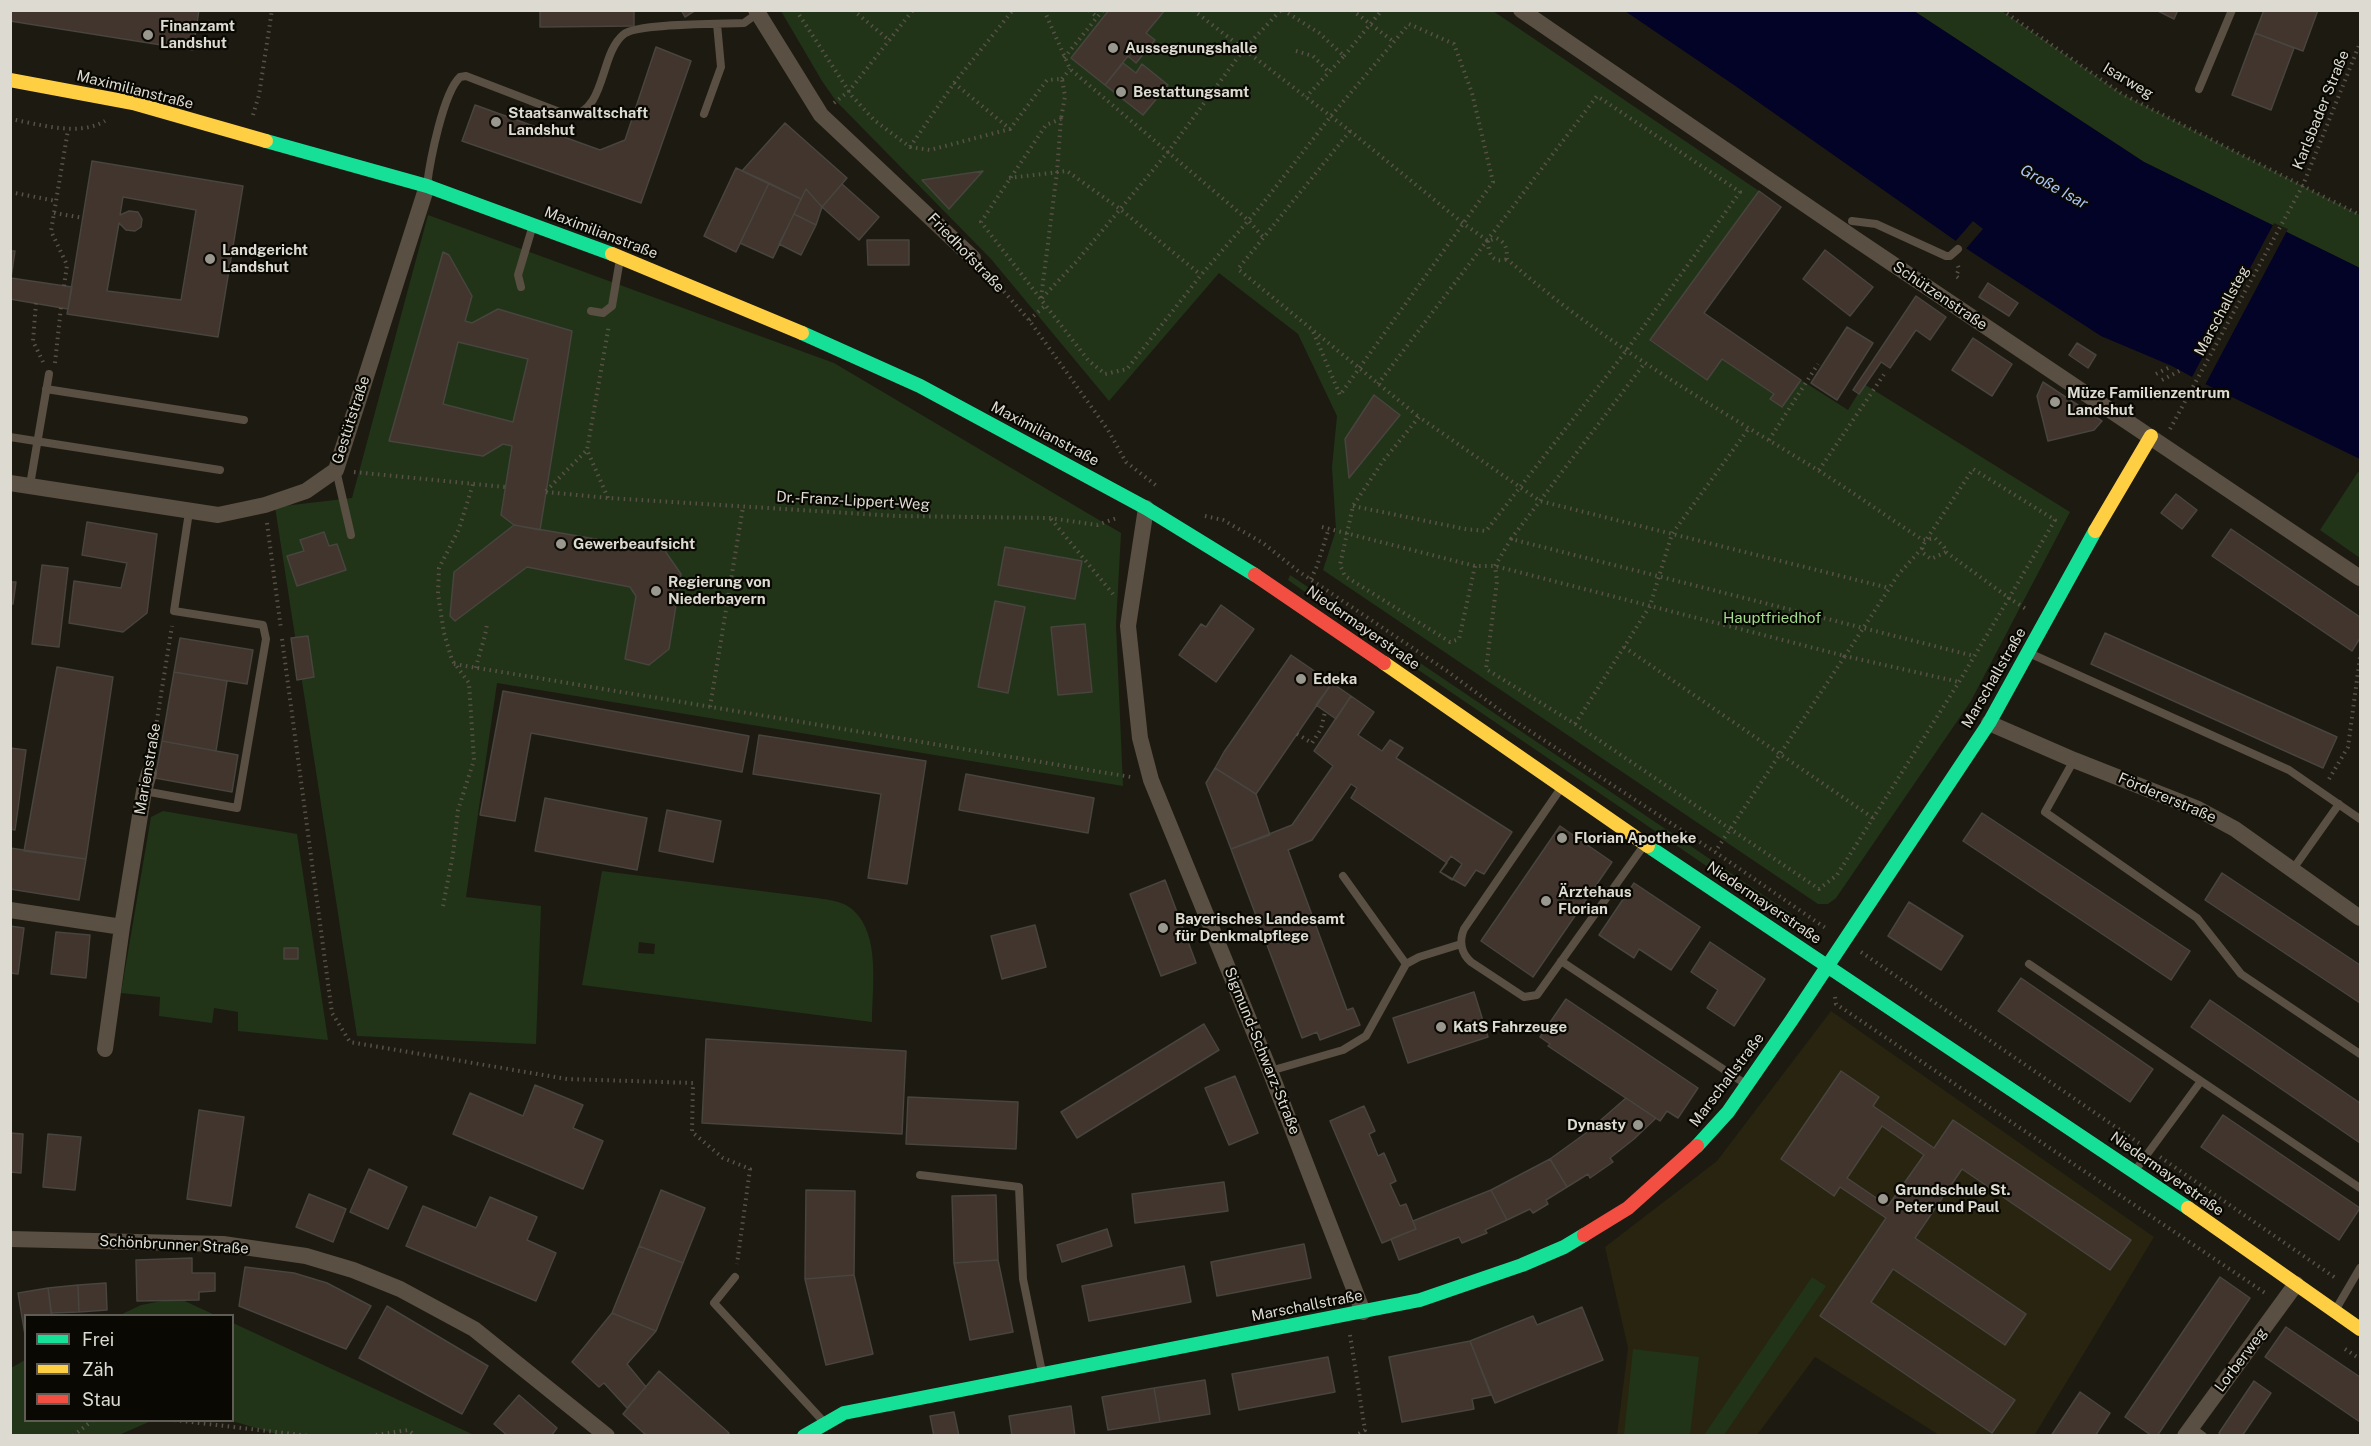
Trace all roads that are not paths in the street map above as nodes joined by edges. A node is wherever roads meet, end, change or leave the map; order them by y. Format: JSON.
{"nodes":[{"id":1,"x":1521,"y":10,"type":"edge"},
{"id":2,"x":2232,"y":10,"type":"edge"},
{"id":3,"x":757,"y":12,"type":"edge"},
{"id":4,"x":717,"y":24,"type":"junction"},
{"id":5,"x":10,"y":80,"type":"edge"},
{"id":6,"x":2199,"y":89,"type":"dead end"},
{"id":7,"x":705,"y":114,"type":"dead end"},
{"id":8,"x":427,"y":186,"type":"junction"},
{"id":9,"x":1852,"y":221,"type":"dead end"},
{"id":10,"x":533,"y":225,"type":"junction"},
{"id":11,"x":1958,"y":249,"type":"dead end"},
{"id":12,"x":621,"y":257,"type":"junction"},
{"id":13,"x":974,"y":258,"type":"road end"},
{"id":14,"x":521,"y":287,"type":"dead end"},
{"id":15,"x":591,"y":310,"type":"dead end"},
{"id":16,"x":49,"y":374,"type":"road end"},
{"id":17,"x":46,"y":389,"type":"junction"},
{"id":18,"x":244,"y":420,"type":"dead end"},
{"id":19,"x":2151,"y":436,"type":"junction"},
{"id":20,"x":10,"y":437,"type":"edge"},
{"id":21,"x":38,"y":441,"type":"junction"},
{"id":22,"x":220,"y":470,"type":"dead end"},
{"id":23,"x":336,"y":470,"type":"junction"},
{"id":24,"x":10,"y":483,"type":"edge"},
{"id":25,"x":30,"y":485,"type":"junction"},
{"id":26,"x":1146,"y":508,"type":"junction"},
{"id":27,"x":189,"y":512,"type":"junction"},
{"id":28,"x":351,"y":535,"type":"dead end"},
{"id":29,"x":2361,"y":578,"type":"edge"},
{"id":30,"x":2028,"y":652,"type":"junction"},
{"id":31,"x":1989,"y":723,"type":"junction"},
{"id":32,"x":2074,"y":760,"type":"junction"},
{"id":33,"x":149,"y":773,"type":"road end"},
{"id":34,"x":1562,"y":786,"type":"junction"},
{"id":35,"x":144,"y":791,"type":"junction"},
{"id":36,"x":2339,"y":804,"type":"junction"},
{"id":37,"x":2361,"y":819,"type":"edge"},
{"id":38,"x":1645,"y":844,"type":"junction"},
{"id":39,"x":2293,"y":869,"type":"junction"},
{"id":40,"x":1343,"y":876,"type":"dead end"},
{"id":41,"x":10,"y":910,"type":"edge"},
{"id":42,"x":2361,"y":918,"type":"edge"},
{"id":43,"x":122,"y":927,"type":"junction"},
{"id":44,"x":1461,"y":944,"type":"junction"},
{"id":45,"x":1561,"y":961,"type":"junction"},
{"id":46,"x":1406,"y":964,"type":"junction"},
{"id":47,"x":2029,"y":964,"type":"dead end"},
{"id":48,"x":1827,"y":965,"type":"junction"},
{"id":49,"x":105,"y":1049,"type":"dead end"},
{"id":50,"x":2361,"y":1054,"type":"edge"},
{"id":51,"x":1270,"y":1071,"type":"junction"},
{"id":52,"x":2201,"y":1081,"type":"junction"},
{"id":53,"x":1747,"y":1085,"type":"junction"},
{"id":54,"x":2135,"y":1171,"type":"junction"},
{"id":55,"x":920,"y":1175,"type":"dead end"},
{"id":56,"x":2361,"y":1188,"type":"edge"},
{"id":57,"x":10,"y":1239,"type":"edge"},
{"id":58,"x":2361,"y":1268,"type":"edge"},
{"id":59,"x":735,"y":1276,"type":"road end"},
{"id":60,"x":2296,"y":1284,"type":"junction"},
{"id":61,"x":2335,"y":1311,"type":"junction"},
{"id":62,"x":1363,"y":1312,"type":"junction"},
{"id":63,"x":2361,"y":1329,"type":"edge"},
{"id":64,"x":1043,"y":1376,"type":"junction"},
{"id":65,"x":824,"y":1422,"type":"junction"},
{"id":66,"x":2193,"y":1433,"type":"edge"},
{"id":67,"x":607,"y":1436,"type":"edge"},
{"id":68,"x":804,"y":1436,"type":"edge"}],
"edges":[{"from":1,"to":19,"type":"street","name":"Schützenstraße"},
{"from":2,"to":6,"type":"lane"},
{"from":3,"to":4,"type":"lane"},
{"from":3,"to":13,"type":"street","name":"Friedhofstraße"},
{"from":4,"to":7,"type":"lane"},
{"from":4,"to":8,"type":"lane"},
{"from":5,"to":8,"type":"main road","name":"Maximilianstraße"},
{"from":8,"to":10,"type":"main road","name":"Maximilianstraße"},
{"from":8,"to":23,"type":"street","name":"Gestütstraße"},
{"from":9,"to":11,"type":"lane"},
{"from":10,"to":12,"type":"main road","name":"Maximilianstraße"},
{"from":10,"to":14,"type":"lane"},
{"from":12,"to":15,"type":"lane"},
{"from":12,"to":26,"type":"main road","name":"Maximilianstraße"},
{"from":16,"to":17,"type":"lane"},
{"from":17,"to":18,"type":"lane"},
{"from":17,"to":21,"type":"lane"},
{"from":19,"to":29,"type":"street","name":"Schützenstraße"},
{"from":19,"to":30,"type":"main road","name":"Marschallstraße"},
{"from":20,"to":21,"type":"lane"},
{"from":21,"to":22,"type":"lane"},
{"from":21,"to":25,"type":"lane"},
{"from":23,"to":27,"type":"street","name":"Gestütstraße"},
{"from":23,"to":28,"type":"lane"},
{"from":24,"to":25,"type":"street","name":"Gestütstraße"},
{"from":25,"to":27,"type":"street","name":"Gestütstraße"},
{"from":26,"to":34,"type":"main road","name":"Niedermayerstraße"},
{"from":26,"to":51,"type":"street","name":"Sigmund-Schwarz-Straße"},
{"from":27,"to":35,"type":"lane"},
{"from":30,"to":31,"type":"main road","name":"Marschallstraße"},
{"from":30,"to":36,"type":"lane"},
{"from":31,"to":32,"type":"street","name":"Fördererstraße"},
{"from":31,"to":48,"type":"main road","name":"Marschallstraße"},
{"from":32,"to":39,"type":"street","name":"Fördererstraße"},
{"from":32,"to":50,"type":"lane"},
{"from":33,"to":35,"type":"street","name":"Marienstraße"},
{"from":34,"to":38,"type":"main road","name":"Niedermayerstraße"},
{"from":34,"to":44,"type":"lane"},
{"from":35,"to":43,"type":"street","name":"Marienstraße"},
{"from":36,"to":37,"type":"lane"},
{"from":36,"to":39,"type":"lane"},
{"from":38,"to":45,"type":"lane"},
{"from":38,"to":48,"type":"main road","name":"Niedermayerstraße"},
{"from":39,"to":42,"type":"street","name":"Fördererstraße"},
{"from":40,"to":46,"type":"lane"},
{"from":41,"to":43,"type":"street"},
{"from":43,"to":49,"type":"street","name":"Marienstraße"},
{"from":44,"to":45,"type":"lane"},
{"from":44,"to":46,"type":"lane"},
{"from":45,"to":53,"type":"lane"},
{"from":46,"to":51,"type":"lane"},
{"from":47,"to":52,"type":"lane"},
{"from":48,"to":53,"type":"main road","name":"Marschallstraße"},
{"from":48,"to":54,"type":"main road","name":"Niedermayerstraße"},
{"from":51,"to":62,"type":"street","name":"Sigmund-Schwarz-Straße"},
{"from":52,"to":54,"type":"lane"},
{"from":52,"to":56,"type":"lane"},
{"from":53,"to":62,"type":"main road","name":"Marschallstraße"},
{"from":54,"to":60,"type":"main road","name":"Niedermayerstraße"},
{"from":55,"to":64,"type":"lane"},
{"from":57,"to":67,"type":"street","name":"Schönbrunner Straße"},
{"from":58,"to":61,"type":"lane"},
{"from":59,"to":65,"type":"lane"},
{"from":60,"to":61,"type":"main road","name":"Niedermayerstraße"},
{"from":60,"to":66,"type":"street","name":"Lorberweg"},
{"from":61,"to":63,"type":"main road","name":"Niedermayerstraße"},
{"from":62,"to":64,"type":"main road","name":"Marschallstraße"},
{"from":64,"to":65,"type":"main road","name":"Marschallstraße"},
{"from":65,"to":68,"type":"main road","name":"Marschallstraße"}]}
